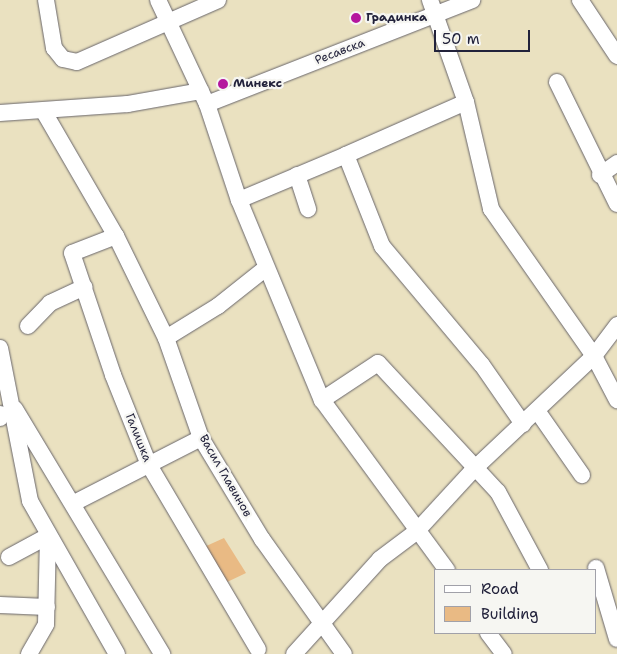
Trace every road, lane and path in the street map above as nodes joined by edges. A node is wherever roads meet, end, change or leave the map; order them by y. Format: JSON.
{"nodes":[{"id":1,"x":46,"y":0,"type":"edge"},
{"id":2,"x":158,"y":0,"type":"edge"},
{"id":3,"x":218,"y":0,"type":"edge"},
{"id":4,"x":472,"y":0,"type":"edge"},
{"id":5,"x":580,"y":0,"type":"edge"},
{"id":6,"x":433,"y":7,"type":"edge"},
{"id":7,"x":167,"y":21,"type":"junction"},
{"id":8,"x":617,"y":56,"type":"edge"},
{"id":9,"x":557,"y":82,"type":"dead end"},
{"id":10,"x":204,"y":98,"type":"junction"},
{"id":11,"x":466,"y":102,"type":"junction"},
{"id":12,"x":44,"y":112,"type":"junction"},
{"id":13,"x":0,"y":113,"type":"edge"},
{"id":14,"x":346,"y":155,"type":"junction"},
{"id":15,"x":617,"y":163,"type":"edge"},
{"id":16,"x":297,"y":175,"type":"junction"},
{"id":17,"x":600,"y":175,"type":"junction"},
{"id":18,"x":239,"y":200,"type":"junction"},
{"id":19,"x":617,"y":204,"type":"edge"},
{"id":20,"x":308,"y":209,"type":"dead end"},
{"id":21,"x":116,"y":236,"type":"junction"},
{"id":22,"x":266,"y":268,"type":"junction"},
{"id":23,"x":84,"y":287,"type":"junction"},
{"id":24,"x":617,"y":325,"type":"edge"},
{"id":25,"x":28,"y":326,"type":"dead end"},
{"id":26,"x":166,"y":338,"type":"junction"},
{"id":27,"x":594,"y":356,"type":"junction"},
{"id":28,"x":0,"y":357,"type":"edge"},
{"id":29,"x":322,"y":400,"type":"junction"},
{"id":30,"x":617,"y":400,"type":"edge"},
{"id":31,"x":6,"y":409,"type":"edge"},
{"id":32,"x":538,"y":412,"type":"junction"},
{"id":33,"x":0,"y":418,"type":"edge"},
{"id":34,"x":523,"y":424,"type":"junction"},
{"id":35,"x":201,"y":438,"type":"junction"},
{"id":36,"x":149,"y":465,"type":"junction"},
{"id":37,"x":474,"y":469,"type":"junction"},
{"id":38,"x":582,"y":475,"type":"dead end"},
{"id":39,"x":74,"y":503,"type":"junction"},
{"id":40,"x":416,"y":532,"type":"junction"},
{"id":41,"x":48,"y":536,"type":"junction"},
{"id":42,"x":9,"y":557,"type":"dead end"},
{"id":43,"x":446,"y":569,"type":"edge"},
{"id":44,"x":539,"y":569,"type":"edge"},
{"id":45,"x":597,"y":571,"type":"edge"},
{"id":46,"x":0,"y":605,"type":"edge"},
{"id":47,"x":48,"y":607,"type":"junction"},
{"id":48,"x":323,"y":619,"type":"junction"},
{"id":49,"x":489,"y":634,"type":"edge"},
{"id":50,"x":617,"y":639,"type":"edge"},
{"id":51,"x":258,"y":649,"type":"dead end"},
{"id":52,"x":29,"y":654,"type":"edge"},
{"id":53,"x":117,"y":654,"type":"edge"},
{"id":54,"x":162,"y":654,"type":"edge"},
{"id":55,"x":294,"y":654,"type":"edge"},
{"id":56,"x":344,"y":654,"type":"edge"},
{"id":57,"x":504,"y":654,"type":"edge"}],
"edges":[{"from":1,"to":7,"type":"street"},
{"from":2,"to":7,"type":"street"},
{"from":3,"to":7,"type":"street"},
{"from":4,"to":6,"type":"street","name":"Ресавска"},
{"from":5,"to":8,"type":"street"},
{"from":6,"to":10,"type":"street","name":"Ресавска"},
{"from":6,"to":11,"type":"street"},
{"from":7,"to":10,"type":"street"},
{"from":9,"to":17,"type":"street"},
{"from":10,"to":12,"type":"street","name":"Ресавска"},
{"from":10,"to":18,"type":"street"},
{"from":11,"to":14,"type":"street"},
{"from":11,"to":27,"type":"street"},
{"from":12,"to":13,"type":"street","name":"Ресавска"},
{"from":12,"to":21,"type":"street","name":"Васил Главинов"},
{"from":14,"to":16,"type":"street"},
{"from":14,"to":34,"type":"street"},
{"from":15,"to":17,"type":"street"},
{"from":16,"to":18,"type":"street"},
{"from":16,"to":20,"type":"street"},
{"from":17,"to":19,"type":"street"},
{"from":18,"to":22,"type":"street"},
{"from":21,"to":23,"type":"street","name":"Галишка"},
{"from":21,"to":26,"type":"street","name":"Васил Главинов"},
{"from":22,"to":26,"type":"street"},
{"from":22,"to":29,"type":"street"},
{"from":23,"to":25,"type":"street"},
{"from":23,"to":36,"type":"street","name":"Галишка"},
{"from":24,"to":27,"type":"street"},
{"from":26,"to":35,"type":"street","name":"Васил Главинов"},
{"from":27,"to":30,"type":"street"},
{"from":27,"to":32,"type":"street"},
{"from":28,"to":31,"type":"street"},
{"from":29,"to":37,"type":"street"},
{"from":29,"to":40,"type":"street"},
{"from":31,"to":33,"type":"street"},
{"from":31,"to":39,"type":"street"},
{"from":31,"to":41,"type":"street"},
{"from":32,"to":34,"type":"street"},
{"from":32,"to":38,"type":"street"},
{"from":34,"to":37,"type":"street"},
{"from":35,"to":36,"type":"street"},
{"from":35,"to":48,"type":"street","name":"Васил Главинов"},
{"from":36,"to":39,"type":"street"},
{"from":36,"to":51,"type":"street","name":"Галишка"},
{"from":37,"to":40,"type":"street"},
{"from":37,"to":44,"type":"street"},
{"from":39,"to":54,"type":"street"},
{"from":40,"to":43,"type":"street"},
{"from":40,"to":48,"type":"street"},
{"from":41,"to":42,"type":"street"},
{"from":41,"to":47,"type":"street"},
{"from":41,"to":53,"type":"street"},
{"from":45,"to":50,"type":"street"},
{"from":46,"to":47,"type":"street"},
{"from":47,"to":52,"type":"street"},
{"from":48,"to":55,"type":"street"},
{"from":48,"to":56,"type":"street","name":"Васил Главинов"},
{"from":49,"to":57,"type":"street"}]}
